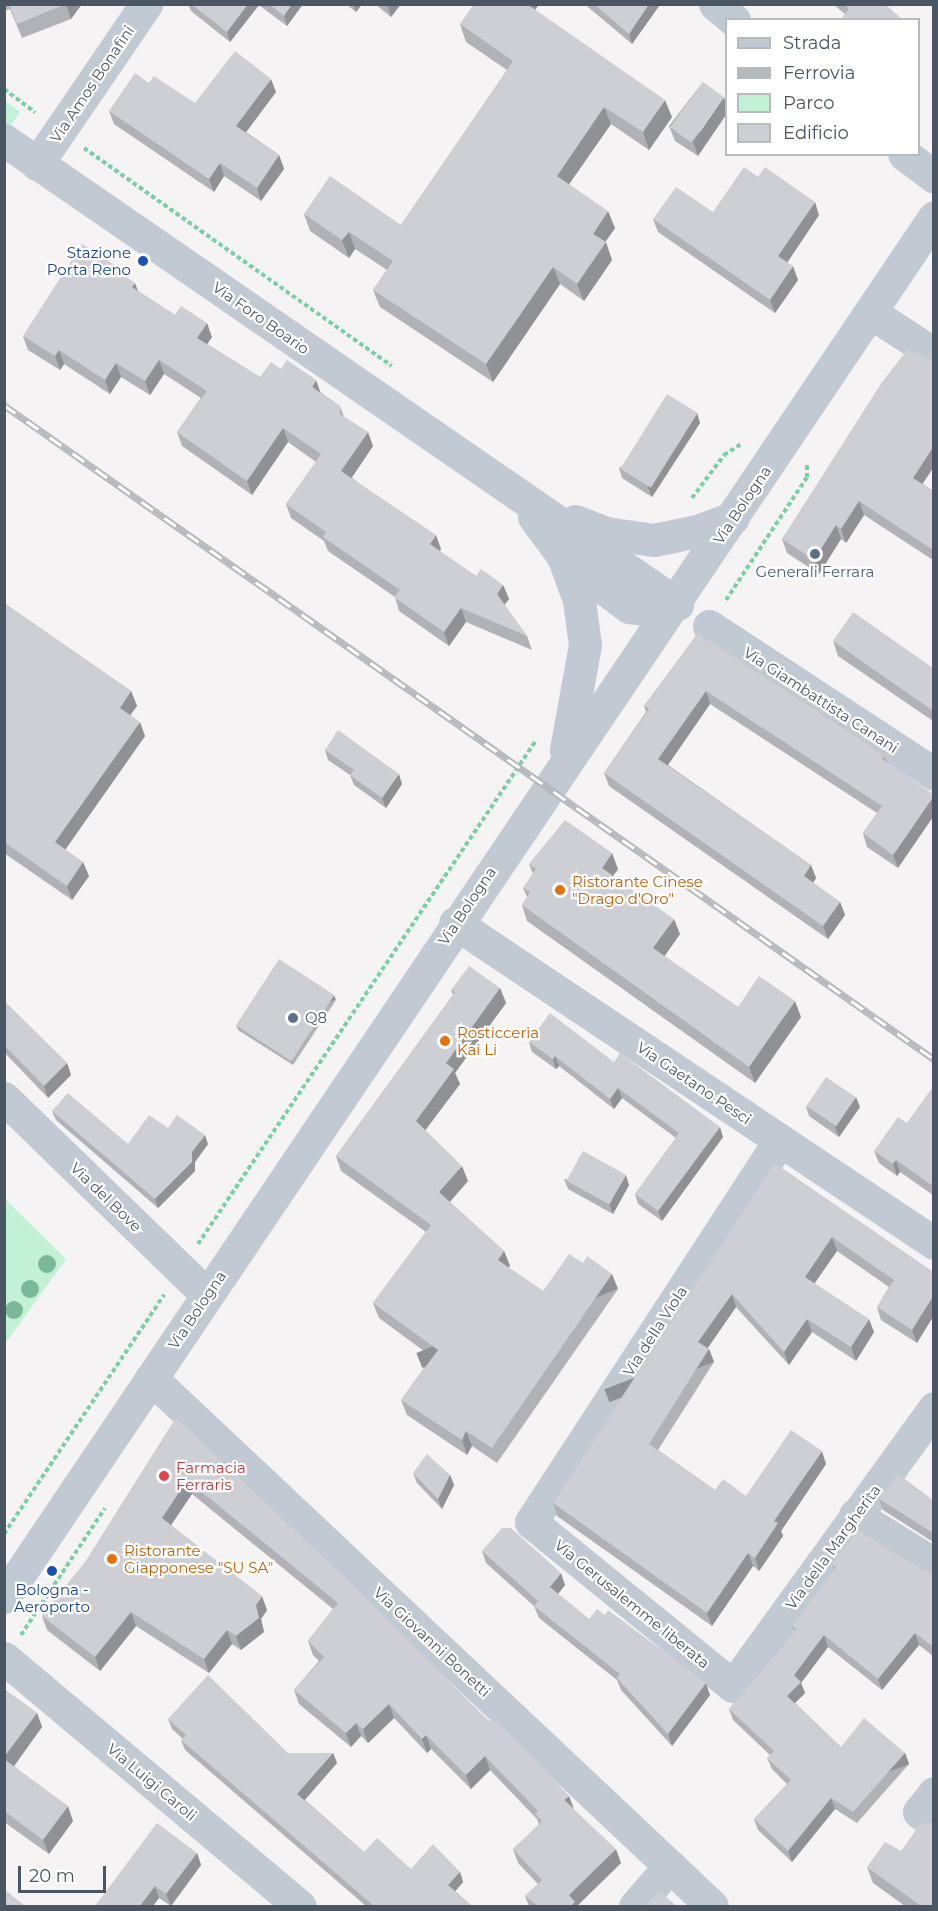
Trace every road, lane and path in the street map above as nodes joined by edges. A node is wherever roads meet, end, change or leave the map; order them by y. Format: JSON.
{"nodes":[{"id":1,"x":146,"y":4,"type":"edge"},
{"id":2,"x":715,"y":4,"type":"edge"},
{"id":3,"x":732,"y":18,"type":"edge"},
{"id":4,"x":4,"y":89,"type":"edge"},
{"id":5,"x":60,"y":131,"type":"junction"},
{"id":6,"x":4,"y":140,"type":"edge"},
{"id":7,"x":907,"y":156,"type":"edge"},
{"id":8,"x":37,"y":164,"type":"junction"},
{"id":9,"x":933,"y":177,"type":"edge"},
{"id":10,"x":933,"y":217,"type":"edge"},
{"id":11,"x":870,"y":312,"type":"junction"},
{"id":12,"x":933,"y":354,"type":"edge"},
{"id":13,"x":396,"y":369,"type":"dead end"},
{"id":14,"x":744,"y":442,"type":"dead end"},
{"id":15,"x":519,"y":496,"type":"junction"},
{"id":16,"x":733,"y":518,"type":"junction"},
{"id":17,"x":681,"y":534,"type":"junction"},
{"id":18,"x":563,"y":556,"type":"junction"},
{"id":19,"x":676,"y":603,"type":"junction"},
{"id":20,"x":709,"y":626,"type":"dead end"},
{"id":21,"x":538,"y":738,"type":"dead end"},
{"id":22,"x":563,"y":764,"type":"junction"},
{"id":23,"x":933,"y":774,"type":"edge"},
{"id":24,"x":455,"y":923,"type":"junction"},
{"id":25,"x":4,"y":1098,"type":"edge"},
{"id":26,"x":780,"y":1140,"type":"junction"},
{"id":27,"x":933,"y":1243,"type":"edge"},
{"id":28,"x":181,"y":1270,"type":"junction"},
{"id":29,"x":207,"y":1295,"type":"junction"},
{"id":30,"x":152,"y":1378,"type":"junction"},
{"id":31,"x":933,"y":1408,"type":"edge"},
{"id":32,"x":855,"y":1515,"type":"junction"},
{"id":33,"x":531,"y":1522,"type":"joint"},
{"id":34,"x":4,"y":1534,"type":"edge"},
{"id":35,"x":933,"y":1564,"type":"edge"},
{"id":36,"x":4,"y":1597,"type":"edge"},
{"id":37,"x":4,"y":1658,"type":"edge"},
{"id":38,"x":733,"y":1686,"type":"joint"},
{"id":39,"x":670,"y":1866,"type":"junction"},
{"id":40,"x":300,"y":1906,"type":"edge"},
{"id":41,"x":635,"y":1906,"type":"edge"},
{"id":42,"x":712,"y":1906,"type":"edge"}],
"edges":[{"from":1,"to":5,"type":"street","name":"Via Amos Bonafini"},
{"from":2,"to":3,"type":"street"},
{"from":4,"to":5,"type":"path"},
{"from":5,"to":8,"type":"street","name":"Via Amos Bonafini"},
{"from":5,"to":13,"type":"path"},
{"from":6,"to":8,"type":"street","name":"Via Foro Boario"},
{"from":7,"to":9,"type":"street"},
{"from":8,"to":15,"type":"street","name":"Via Foro Boario"},
{"from":10,"to":11,"type":"street","name":"Via Bologna"},
{"from":11,"to":12,"type":"street"},
{"from":11,"to":16,"type":"street","name":"Via Bologna"},
{"from":14,"to":17,"type":"path"},
{"from":15,"to":17,"type":"street","name":"Via Foro Boario"},
{"from":15,"to":18,"type":"street","name":"Via Foro Boario"},
{"from":15,"to":19,"type":"street","name":"Via Foro Boario"},
{"from":16,"to":17,"type":"street","name":"Via Foro Boario"},
{"from":16,"to":19,"type":"street","name":"Via Bologna"},
{"from":18,"to":19,"type":"street","name":"Via Foro Boario"},
{"from":18,"to":22,"type":"street","name":"Via Foro Boario"},
{"from":19,"to":22,"type":"street","name":"Via Bologna"},
{"from":20,"to":23,"type":"street","name":"Via Giambattista Canani"},
{"from":21,"to":28,"type":"path"},
{"from":22,"to":24,"type":"street","name":"Via Bologna"},
{"from":24,"to":26,"type":"street","name":"Via Gaetano Pesci"},
{"from":24,"to":29,"type":"street","name":"Via Bologna"},
{"from":25,"to":28,"type":"street","name":"Via del Bove"},
{"from":26,"to":27,"type":"street","name":"Via Gaetano Pesci"},
{"from":26,"to":33,"type":"street","name":"Via della Viola"},
{"from":28,"to":29,"type":"street","name":"Via del Bove"},
{"from":28,"to":34,"type":"path"},
{"from":29,"to":30,"type":"street","name":"Via Bologna"},
{"from":30,"to":36,"type":"street","name":"Via Bologna"},
{"from":30,"to":39,"type":"street","name":"Via Giovanni Bonetti"},
{"from":31,"to":32,"type":"street","name":"Via della Margherita"},
{"from":32,"to":35,"type":"street"},
{"from":32,"to":38,"type":"street","name":"Via della Margherita"},
{"from":33,"to":38,"type":"street","name":"Via Gerusalemme liberata"},
{"from":37,"to":40,"type":"street","name":"Via Luigi Caroli"},
{"from":39,"to":41,"type":"street"},
{"from":39,"to":42,"type":"street","name":"Via Giovanni Bonetti"}]}
